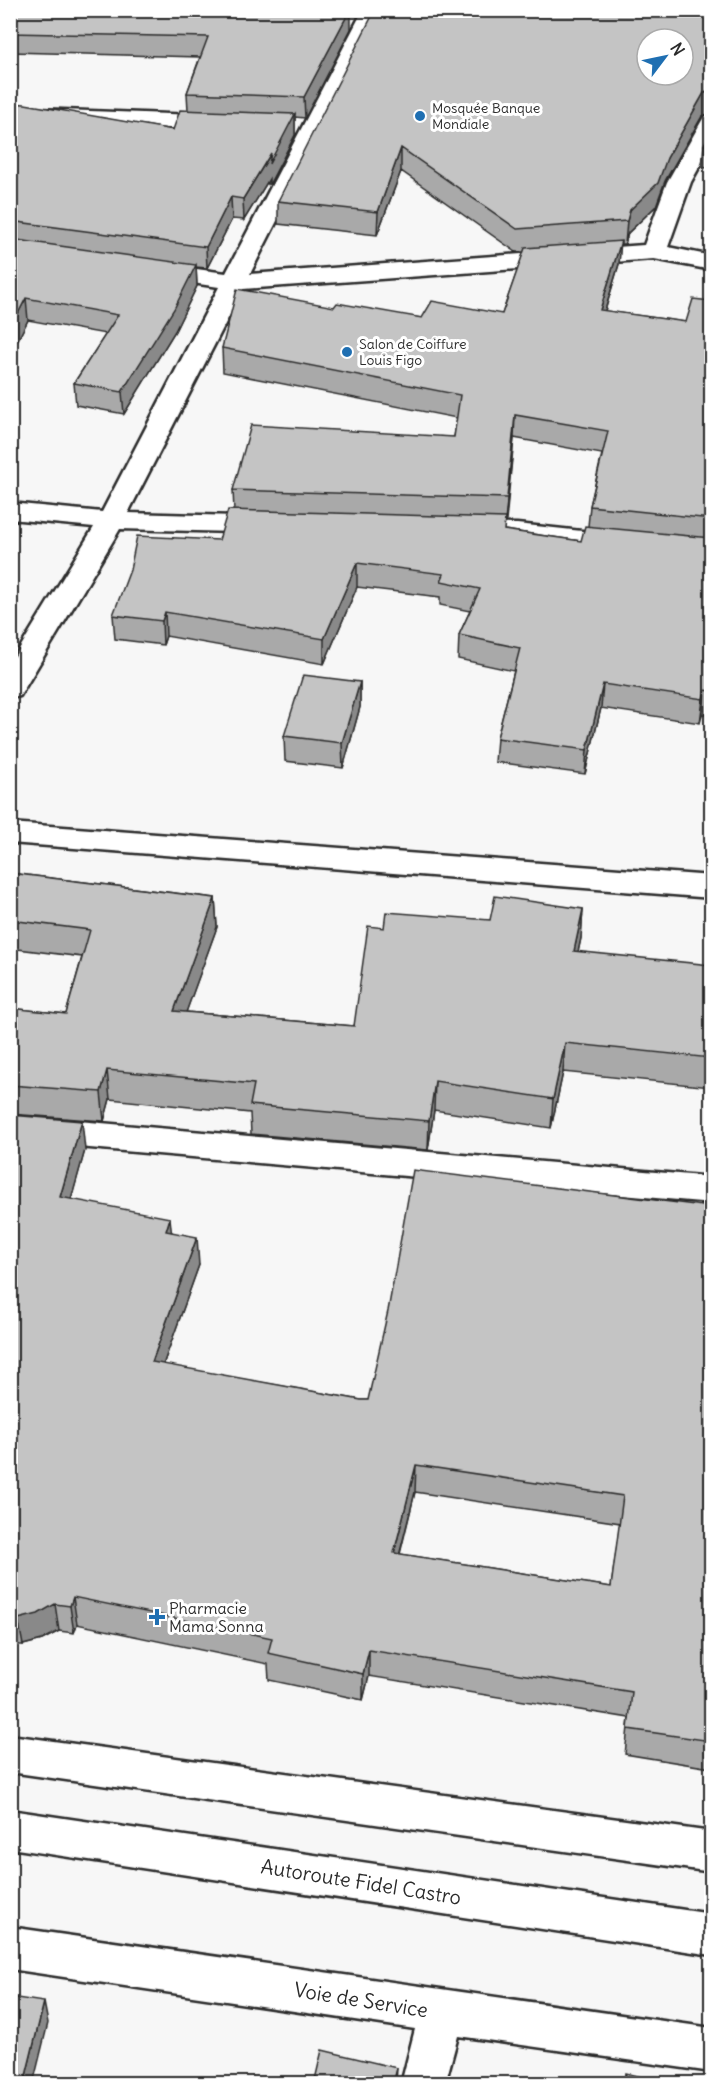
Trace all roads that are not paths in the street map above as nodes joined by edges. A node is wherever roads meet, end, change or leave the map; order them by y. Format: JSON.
{"nodes":[{"id":1,"x":374,"y":10,"type":"edge"},
{"id":2,"x":10,"y":115,"type":"edge"},
{"id":3,"x":711,"y":122,"type":"edge"},
{"id":4,"x":244,"y":124,"type":"edge"},
{"id":5,"x":654,"y":252,"type":"junction"},
{"id":6,"x":711,"y":263,"type":"edge"},
{"id":7,"x":129,"y":267,"type":"edge"},
{"id":8,"x":236,"y":282,"type":"junction"},
{"id":9,"x":10,"y":511,"type":"edge"},
{"id":10,"x":111,"y":521,"type":"junction"},
{"id":11,"x":290,"y":526,"type":"edge"},
{"id":12,"x":445,"y":530,"type":"edge"},
{"id":13,"x":711,"y":553,"type":"edge"},
{"id":14,"x":10,"y":689,"type":"edge"},
{"id":15,"x":10,"y":833,"type":"edge"},
{"id":16,"x":711,"y":887,"type":"edge"},
{"id":17,"x":10,"y":1128,"type":"edge"},
{"id":18,"x":711,"y":1190,"type":"edge"},
{"id":19,"x":10,"y":1753,"type":"edge"},
{"id":20,"x":10,"y":1829,"type":"edge"},
{"id":21,"x":711,"y":1852,"type":"edge"},
{"id":22,"x":711,"y":1935,"type":"edge"},
{"id":23,"x":10,"y":1948,"type":"edge"},
{"id":24,"x":442,"y":2012,"type":"junction"},
{"id":25,"x":711,"y":2049,"type":"edge"},
{"id":26,"x":423,"y":2084,"type":"edge"}],
"edges":[{"from":1,"to":8,"type":"main road"},
{"from":2,"to":4,"type":"main road"},
{"from":3,"to":5,"type":"main road"},
{"from":5,"to":6,"type":"main road"},
{"from":5,"to":8,"type":"main road"},
{"from":7,"to":8,"type":"main road"},
{"from":8,"to":10,"type":"main road"},
{"from":9,"to":10,"type":"main road"},
{"from":10,"to":11,"type":"main road"},
{"from":10,"to":14,"type":"main road"},
{"from":12,"to":13,"type":"main road"},
{"from":15,"to":16,"type":"main road"},
{"from":17,"to":18,"type":"main road"},
{"from":19,"to":21,"type":"main road"},
{"from":20,"to":22,"type":"main road","name":"Autoroute Fidel Castro"},
{"from":23,"to":24,"type":"main road","name":"Voie de Service"},
{"from":24,"to":25,"type":"main road","name":"Voie de Service"},
{"from":24,"to":26,"type":"main road"}]}
